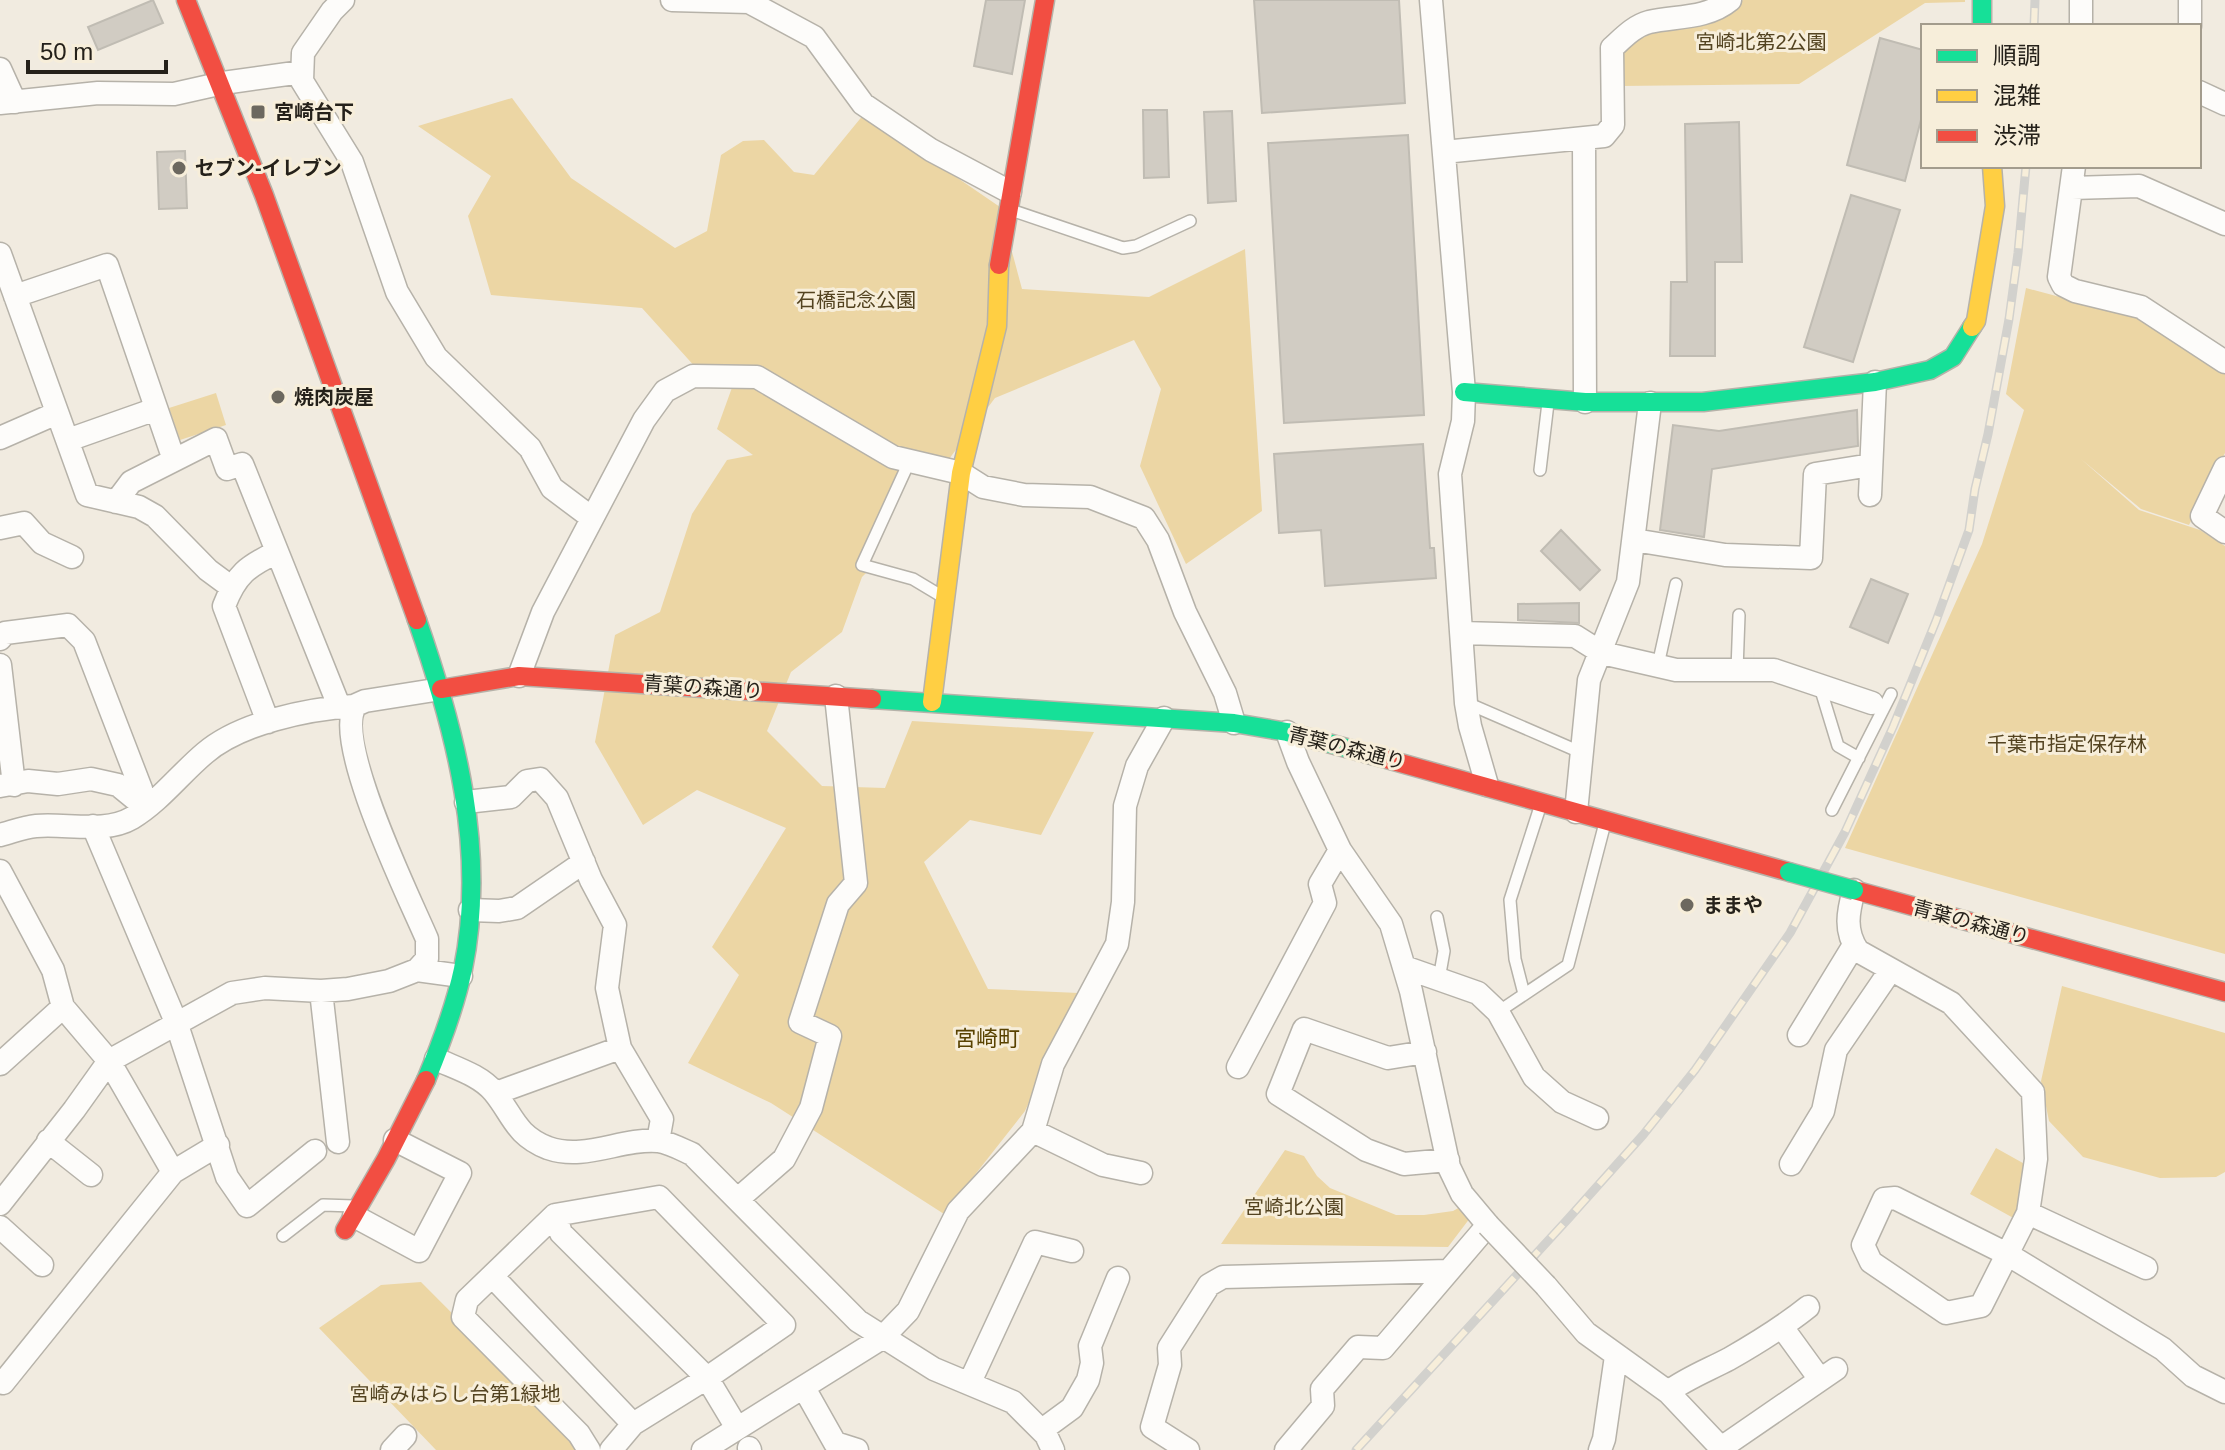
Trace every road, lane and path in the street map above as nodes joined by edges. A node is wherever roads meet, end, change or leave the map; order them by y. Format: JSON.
{"nodes":[{"id":1,"x":186,"y":0,"type":"edge"},
{"id":2,"x":343,"y":0,"type":"edge"},
{"id":3,"x":672,"y":0,"type":"edge"},
{"id":4,"x":1045,"y":0,"type":"edge"},
{"id":5,"x":1431,"y":0,"type":"edge"},
{"id":6,"x":1730,"y":0,"type":"edge"},
{"id":7,"x":1982,"y":0,"type":"edge"},
{"id":8,"x":2081,"y":0,"type":"edge"},
{"id":9,"x":2190,"y":0,"type":"edge"},
{"id":10,"x":1982,"y":24,"type":"edge"},
{"id":11,"x":2081,"y":24,"type":"edge"},
{"id":12,"x":2190,"y":24,"type":"edge"},
{"id":13,"x":0,"y":69,"type":"edge"},
{"id":14,"x":302,"y":72,"type":"junction"},
{"id":15,"x":223,"y":83,"type":"junction"},
{"id":16,"x":2201,"y":93,"type":"edge"},
{"id":17,"x":8,"y":103,"type":"edge"},
{"id":18,"x":2225,"y":104,"type":"edge"},
{"id":19,"x":1584,"y":138,"type":"junction"},
{"id":20,"x":1444,"y":152,"type":"junction"},
{"id":21,"x":1992,"y":168,"type":"edge"},
{"id":22,"x":2073,"y":177,"type":"edge"},
{"id":23,"x":1008,"y":200,"type":"junction"},
{"id":24,"x":1190,"y":221,"type":"dead end"},
{"id":25,"x":2225,"y":224,"type":"edge"},
{"id":26,"x":0,"y":254,"type":"edge"},
{"id":27,"x":15,"y":296,"type":"junction"},
{"id":28,"x":2225,"y":362,"type":"edge"},
{"id":29,"x":1875,"y":382,"type":"junction"},
{"id":30,"x":1464,"y":392,"type":"junction"},
{"id":31,"x":1548,"y":399,"type":"junction"},
{"id":32,"x":1585,"y":402,"type":"junction"},
{"id":33,"x":1650,"y":403,"type":"junction"},
{"id":34,"x":156,"y":409,"type":"junction"},
{"id":35,"x":57,"y":413,"type":"junction"},
{"id":36,"x":0,"y":438,"type":"edge"},
{"id":37,"x":68,"y":440,"type":"junction"},
{"id":38,"x":174,"y":460,"type":"junction"},
{"id":39,"x":910,"y":460,"type":"junction"},
{"id":40,"x":1871,"y":465,"type":"junction"},
{"id":41,"x":1540,"y":470,"type":"dead end"},
{"id":42,"x":961,"y":473,"type":"junction"},
{"id":43,"x":2223,"y":477,"type":"edge"},
{"id":44,"x":1870,"y":495,"type":"dead end"},
{"id":45,"x":116,"y":502,"type":"junction"},
{"id":46,"x":592,"y":518,"type":"junction"},
{"id":47,"x":0,"y":528,"type":"edge"},
{"id":48,"x":2225,"y":532,"type":"edge"},
{"id":49,"x":1634,"y":540,"type":"junction"},
{"id":50,"x":277,"y":552,"type":"junction"},
{"id":51,"x":72,"y":557,"type":"dead end"},
{"id":52,"x":1676,"y":584,"type":"dead end"},
{"id":53,"x":231,"y":587,"type":"junction"},
{"id":54,"x":946,"y":599,"type":"junction"},
{"id":55,"x":1739,"y":615,"type":"dead end"},
{"id":56,"x":1462,"y":633,"type":"junction"},
{"id":57,"x":0,"y":639,"type":"edge"},
{"id":58,"x":1602,"y":653,"type":"junction"},
{"id":59,"x":0,"y":665,"type":"edge"},
{"id":60,"x":1658,"y":665,"type":"junction"},
{"id":61,"x":1737,"y":671,"type":"junction"},
{"id":62,"x":519,"y":676,"type":"junction"},
{"id":63,"x":1820,"y":686,"type":"junction"},
{"id":64,"x":441,"y":689,"type":"junction"},
{"id":65,"x":836,"y":696,"type":"junction"},
{"id":66,"x":1881,"y":699,"type":"joint"},
{"id":67,"x":932,"y":702,"type":"junction"},
{"id":68,"x":1466,"y":703,"type":"junction"},
{"id":69,"x":348,"y":706,"type":"junction"},
{"id":70,"x":1164,"y":718,"type":"junction"},
{"id":71,"x":268,"y":722,"type":"junction"},
{"id":72,"x":1234,"y":723,"type":"junction"},
{"id":73,"x":1287,"y":732,"type":"junction"},
{"id":74,"x":1580,"y":752,"type":"junction"},
{"id":75,"x":1859,"y":758,"type":"junction"},
{"id":76,"x":1487,"y":785,"type":"junction"},
{"id":77,"x":7,"y":786,"type":"edge"},
{"id":78,"x":1542,"y":801,"type":"junction"},
{"id":79,"x":466,"y":802,"type":"junction"},
{"id":80,"x":145,"y":807,"type":"junction"},
{"id":81,"x":1832,"y":810,"type":"dead end"},
{"id":82,"x":1576,"y":812,"type":"junction"},
{"id":83,"x":1605,"y":820,"type":"junction"},
{"id":84,"x":93,"y":826,"type":"junction"},
{"id":85,"x":0,"y":835,"type":"edge"},
{"id":86,"x":1340,"y":850,"type":"junction"},
{"id":87,"x":584,"y":862,"type":"junction"},
{"id":88,"x":0,"y":871,"type":"edge"},
{"id":89,"x":1854,"y":890,"type":"junction"},
{"id":90,"x":470,"y":910,"type":"junction"},
{"id":91,"x":1437,"y":917,"type":"dead end"},
{"id":92,"x":1854,"y":945,"type":"junction"},
{"id":93,"x":1404,"y":967,"type":"junction"},
{"id":94,"x":417,"y":970,"type":"junction"},
{"id":95,"x":1890,"y":971,"type":"junction"},
{"id":96,"x":461,"y":976,"type":"junction"},
{"id":97,"x":1439,"y":979,"type":"junction"},
{"id":98,"x":321,"y":991,"type":"junction"},
{"id":99,"x":2225,"y":992,"type":"edge"},
{"id":100,"x":1524,"y":994,"type":"junction"},
{"id":101,"x":63,"y":1007,"type":"junction"},
{"id":102,"x":1498,"y":1012,"type":"junction"},
{"id":103,"x":176,"y":1022,"type":"junction"},
{"id":104,"x":1799,"y":1035,"type":"dead end"},
{"id":105,"x":620,"y":1048,"type":"junction"},
{"id":106,"x":1425,"y":1052,"type":"junction"},
{"id":107,"x":436,"y":1059,"type":"junction"},
{"id":108,"x":109,"y":1061,"type":"junction"},
{"id":109,"x":0,"y":1064,"type":"edge"},
{"id":110,"x":1238,"y":1067,"type":"dead end"},
{"id":111,"x":496,"y":1093,"type":"junction"},
{"id":112,"x":1597,"y":1118,"type":"dead end"},
{"id":113,"x":1033,"y":1131,"type":"junction"},
{"id":114,"x":395,"y":1140,"type":"junction"},
{"id":115,"x":48,"y":1141,"type":"junction"},
{"id":116,"x":658,"y":1141,"type":"junction"},
{"id":117,"x":338,"y":1142,"type":"dead end"},
{"id":118,"x":218,"y":1145,"type":"junction"},
{"id":119,"x":315,"y":1151,"type":"dead end"},
{"id":120,"x":1448,"y":1160,"type":"junction"},
{"id":121,"x":1791,"y":1164,"type":"dead end"},
{"id":122,"x":173,"y":1172,"type":"junction"},
{"id":123,"x":1141,"y":1173,"type":"dead end"},
{"id":124,"x":91,"y":1175,"type":"dead end"},
{"id":125,"x":738,"y":1199,"type":"junction"},
{"id":126,"x":0,"y":1204,"type":"edge"},
{"id":127,"x":2028,"y":1213,"type":"junction"},
{"id":128,"x":555,"y":1215,"type":"junction"},
{"id":129,"x":353,"y":1217,"type":"junction"},
{"id":130,"x":1488,"y":1225,"type":"junction"},
{"id":131,"x":0,"y":1227,"type":"edge"},
{"id":132,"x":283,"y":1236,"type":"dead end"},
{"id":133,"x":1072,"y":1251,"type":"dead end"},
{"id":134,"x":2007,"y":1254,"type":"junction"},
{"id":135,"x":42,"y":1265,"type":"dead end"},
{"id":136,"x":2146,"y":1268,"type":"dead end"},
{"id":137,"x":1448,"y":1271,"type":"junction"},
{"id":138,"x":493,"y":1277,"type":"junction"},
{"id":139,"x":1118,"y":1278,"type":"dead end"},
{"id":140,"x":1808,"y":1307,"type":"dead end"},
{"id":141,"x":1782,"y":1327,"type":"junction"},
{"id":142,"x":882,"y":1338,"type":"junction"},
{"id":143,"x":1616,"y":1356,"type":"junction"},
{"id":144,"x":707,"y":1378,"type":"junction"},
{"id":145,"x":970,"y":1382,"type":"junction"},
{"id":146,"x":3,"y":1383,"type":"dead end"},
{"id":147,"x":804,"y":1388,"type":"junction"},
{"id":148,"x":1668,"y":1392,"type":"junction"},
{"id":149,"x":2225,"y":1392,"type":"edge"},
{"id":150,"x":633,"y":1424,"type":"junction"},
{"id":151,"x":737,"y":1428,"type":"junction"},
{"id":152,"x":1042,"y":1430,"type":"junction"},
{"id":153,"x":830,"y":1446,"type":"edge"},
{"id":154,"x":1722,"y":1449,"type":"edge"},
{"id":155,"x":589,"y":1450,"type":"edge"},
{"id":156,"x":611,"y":1450,"type":"edge"},
{"id":157,"x":703,"y":1450,"type":"edge"},
{"id":158,"x":857,"y":1450,"type":"edge"},
{"id":159,"x":1053,"y":1450,"type":"edge"},
{"id":160,"x":1188,"y":1450,"type":"edge"},
{"id":161,"x":1286,"y":1450,"type":"edge"},
{"id":162,"x":1600,"y":1450,"type":"edge"}],
"edges":[{"from":1,"to":15,"type":"street"},
{"from":2,"to":14,"type":"street"},
{"from":3,"to":23,"type":"street"},
{"from":4,"to":23,"type":"street"},
{"from":5,"to":20,"type":"street"},
{"from":6,"to":19,"type":"street"},
{"from":7,"to":10,"type":"street"},
{"from":8,"to":11,"type":"street"},
{"from":9,"to":12,"type":"street"},
{"from":13,"to":17,"type":"street"},
{"from":14,"to":15,"type":"street"},
{"from":14,"to":46,"type":"street"},
{"from":15,"to":17,"type":"street"},
{"from":15,"to":64,"type":"street"},
{"from":16,"to":18,"type":"street"},
{"from":19,"to":20,"type":"street"},
{"from":19,"to":32,"type":"street"},
{"from":20,"to":30,"type":"street"},
{"from":21,"to":29,"type":"street"},
{"from":22,"to":25,"type":"street"},
{"from":22,"to":28,"type":"street"},
{"from":23,"to":24,"type":"lane"},
{"from":23,"to":42,"type":"street"},
{"from":26,"to":27,"type":"street"},
{"from":27,"to":34,"type":"street"},
{"from":27,"to":35,"type":"street"},
{"from":29,"to":33,"type":"street"},
{"from":29,"to":40,"type":"street"},
{"from":30,"to":31,"type":"street"},
{"from":30,"to":56,"type":"street"},
{"from":31,"to":32,"type":"street"},
{"from":31,"to":41,"type":"lane"},
{"from":32,"to":33,"type":"street"},
{"from":33,"to":49,"type":"street"},
{"from":34,"to":37,"type":"street"},
{"from":34,"to":38,"type":"street"},
{"from":35,"to":36,"type":"street"},
{"from":35,"to":37,"type":"street"},
{"from":37,"to":45,"type":"street"},
{"from":38,"to":45,"type":"street"},
{"from":38,"to":50,"type":"street"},
{"from":39,"to":42,"type":"street"},
{"from":39,"to":46,"type":"street"},
{"from":39,"to":54,"type":"lane"},
{"from":40,"to":44,"type":"street"},
{"from":40,"to":49,"type":"street"},
{"from":42,"to":54,"type":"street"},
{"from":42,"to":72,"type":"street"},
{"from":43,"to":48,"type":"street"},
{"from":45,"to":53,"type":"street"},
{"from":46,"to":62,"type":"street"},
{"from":47,"to":51,"type":"street"},
{"from":49,"to":58,"type":"street"},
{"from":50,"to":53,"type":"street"},
{"from":50,"to":69,"type":"street"},
{"from":52,"to":60,"type":"lane"},
{"from":53,"to":71,"type":"street"},
{"from":54,"to":67,"type":"street"},
{"from":55,"to":61,"type":"lane"},
{"from":56,"to":58,"type":"street"},
{"from":56,"to":68,"type":"street"},
{"from":57,"to":80,"type":"street"},
{"from":58,"to":60,"type":"street"},
{"from":58,"to":74,"type":"street"},
{"from":59,"to":77,"type":"street"},
{"from":60,"to":61,"type":"street"},
{"from":61,"to":63,"type":"street"},
{"from":62,"to":64,"type":"street","name":"青葉の森通り"},
{"from":62,"to":65,"type":"street","name":"青葉の森通り"},
{"from":63,"to":66,"type":"street"},
{"from":63,"to":75,"type":"lane"},
{"from":64,"to":69,"type":"street"},
{"from":64,"to":79,"type":"street"},
{"from":65,"to":67,"type":"street","name":"青葉の森通り"},
{"from":65,"to":125,"type":"street"},
{"from":66,"to":75,"type":"lane"},
{"from":67,"to":70,"type":"street","name":"青葉の森通り"},
{"from":68,"to":74,"type":"lane"},
{"from":68,"to":76,"type":"street"},
{"from":69,"to":71,"type":"street"},
{"from":69,"to":94,"type":"street"},
{"from":70,"to":72,"type":"street","name":"青葉の森通り"},
{"from":70,"to":113,"type":"street"},
{"from":71,"to":80,"type":"street"},
{"from":72,"to":73,"type":"street","name":"青葉の森通り"},
{"from":73,"to":76,"type":"street","name":"青葉の森通り"},
{"from":73,"to":86,"type":"street"},
{"from":74,"to":82,"type":"street"},
{"from":75,"to":81,"type":"lane"},
{"from":76,"to":78,"type":"street","name":"青葉の森通り"},
{"from":77,"to":80,"type":"street"},
{"from":78,"to":82,"type":"street","name":"青葉の森通り"},
{"from":78,"to":100,"type":"lane"},
{"from":79,"to":87,"type":"street"},
{"from":79,"to":90,"type":"street"},
{"from":80,"to":84,"type":"street"},
{"from":82,"to":83,"type":"street","name":"青葉の森通り"},
{"from":83,"to":89,"type":"street","name":"青葉の森通り","bridge":true},
{"from":83,"to":100,"type":"lane"},
{"from":84,"to":85,"type":"street"},
{"from":84,"to":103,"type":"street"},
{"from":86,"to":93,"type":"street"},
{"from":86,"to":110,"type":"street"},
{"from":87,"to":90,"type":"street"},
{"from":87,"to":105,"type":"street"},
{"from":88,"to":101,"type":"street"},
{"from":89,"to":92,"type":"street"},
{"from":89,"to":99,"type":"street","name":"青葉の森通り"},
{"from":90,"to":96,"type":"street"},
{"from":91,"to":97,"type":"lane"},
{"from":92,"to":95,"type":"street"},
{"from":92,"to":104,"type":"street"},
{"from":93,"to":97,"type":"street"},
{"from":93,"to":106,"type":"street"},
{"from":94,"to":96,"type":"street"},
{"from":94,"to":98,"type":"street"},
{"from":95,"to":121,"type":"street"},
{"from":95,"to":127,"type":"street"},
{"from":96,"to":107,"type":"street"},
{"from":97,"to":102,"type":"street"},
{"from":98,"to":103,"type":"street"},
{"from":98,"to":117,"type":"street"},
{"from":100,"to":102,"type":"lane"},
{"from":101,"to":108,"type":"street"},
{"from":101,"to":109,"type":"street"},
{"from":102,"to":112,"type":"street"},
{"from":103,"to":108,"type":"street"},
{"from":103,"to":118,"type":"street"},
{"from":105,"to":111,"type":"street"},
{"from":105,"to":116,"type":"street"},
{"from":106,"to":120,"type":"street"},
{"from":106,"to":120,"type":"street"},
{"from":107,"to":111,"type":"street"},
{"from":107,"to":114,"type":"street"},
{"from":108,"to":115,"type":"street"},
{"from":108,"to":122,"type":"street"},
{"from":111,"to":116,"type":"street"},
{"from":113,"to":123,"type":"street"},
{"from":113,"to":142,"type":"street"},
{"from":114,"to":129,"type":"street"},
{"from":114,"to":129,"type":"street"},
{"from":115,"to":124,"type":"street"},
{"from":115,"to":126,"type":"street"},
{"from":116,"to":125,"type":"street"},
{"from":118,"to":119,"type":"street"},
{"from":118,"to":122,"type":"street"},
{"from":120,"to":130,"type":"street"},
{"from":122,"to":146,"type":"street"},
{"from":125,"to":142,"type":"street"},
{"from":127,"to":134,"type":"street"},
{"from":127,"to":136,"type":"street"},
{"from":128,"to":138,"type":"street"},
{"from":128,"to":144,"type":"street"},
{"from":128,"to":144,"type":"street"},
{"from":129,"to":132,"type":"lane"},
{"from":130,"to":137,"type":"street"},
{"from":130,"to":143,"type":"street","bridge":true},
{"from":131,"to":135,"type":"street"},
{"from":133,"to":145,"type":"street"},
{"from":134,"to":134,"type":"street"},
{"from":134,"to":149,"type":"street"},
{"from":137,"to":160,"type":"street"},
{"from":137,"to":161,"type":"street"},
{"from":138,"to":150,"type":"street"},
{"from":138,"to":155,"type":"street"},
{"from":139,"to":152,"type":"street"},
{"from":140,"to":141,"type":"street"},
{"from":141,"to":148,"type":"street"},
{"from":141,"to":154,"type":"street"},
{"from":142,"to":145,"type":"street"},
{"from":142,"to":147,"type":"street"},
{"from":143,"to":148,"type":"street"},
{"from":143,"to":162,"type":"street"},
{"from":144,"to":150,"type":"street"},
{"from":144,"to":151,"type":"street"},
{"from":145,"to":152,"type":"street"},
{"from":147,"to":151,"type":"street"},
{"from":147,"to":153,"type":"street"},
{"from":148,"to":154,"type":"street"},
{"from":150,"to":156,"type":"street"},
{"from":151,"to":157,"type":"street"},
{"from":152,"to":159,"type":"street"},
{"from":153,"to":158,"type":"street"}]}
